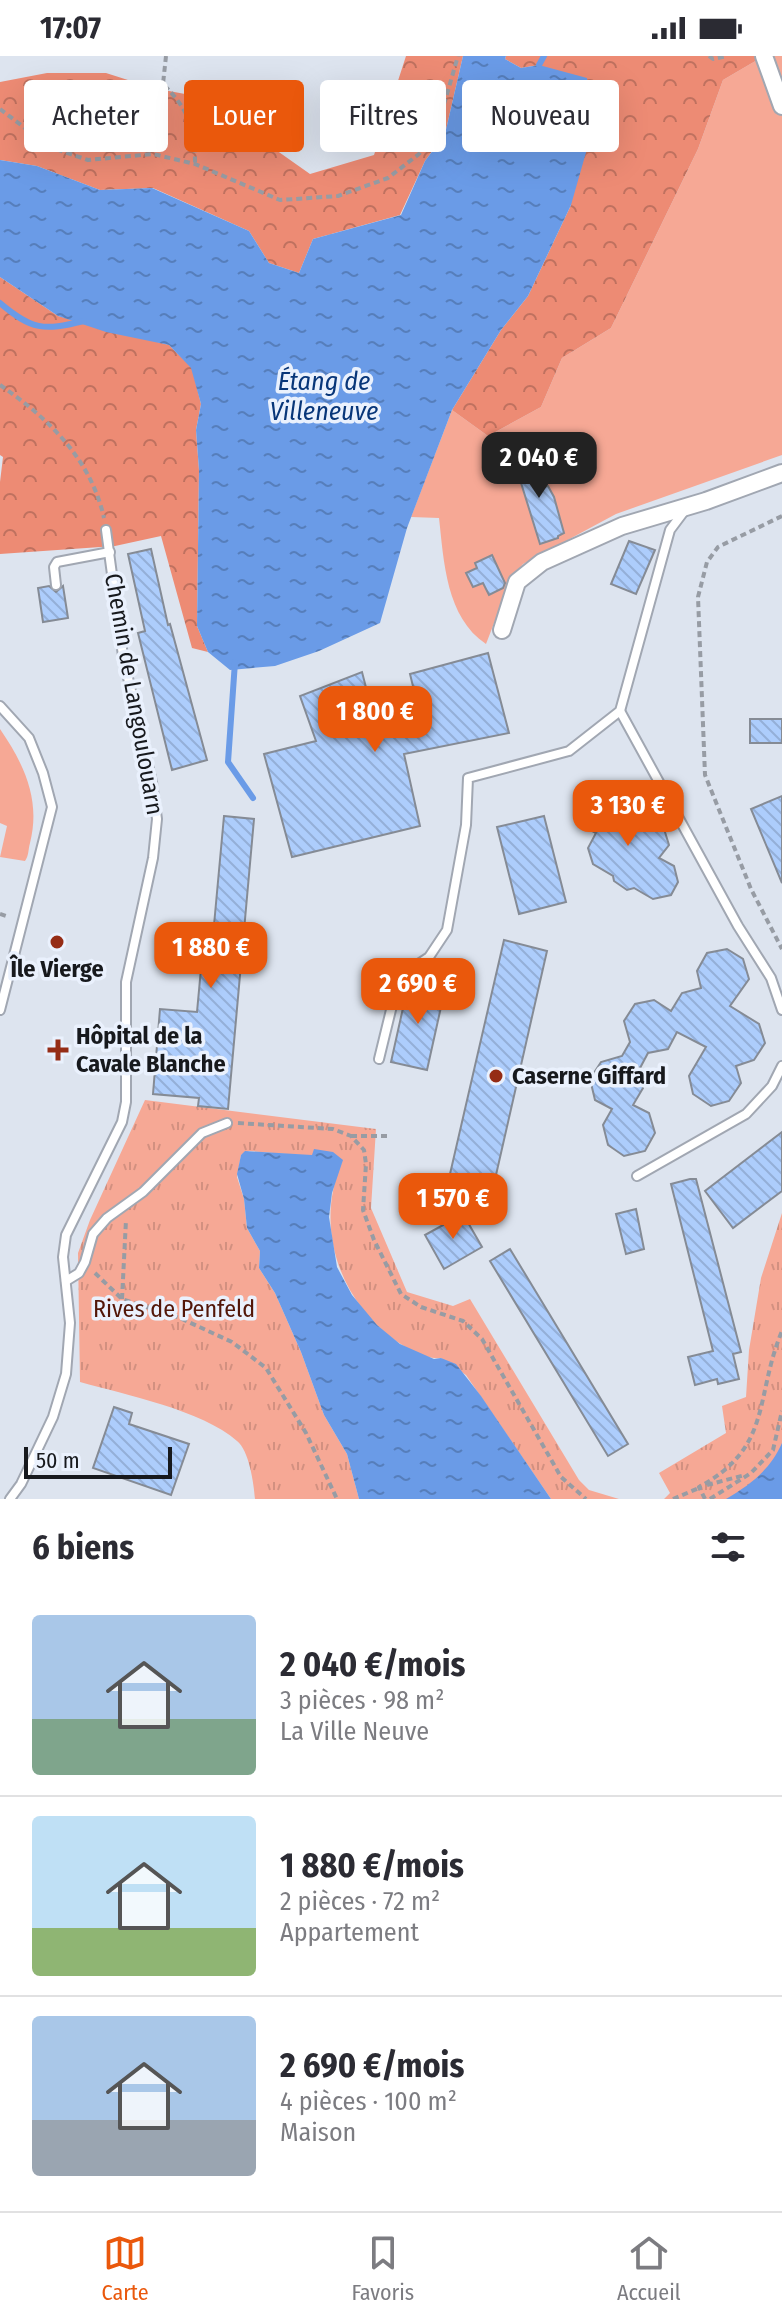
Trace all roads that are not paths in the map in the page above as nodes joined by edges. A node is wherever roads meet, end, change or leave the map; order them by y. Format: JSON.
{"nodes":[{"id":1,"x":764,"y":56,"type":"edge"},
{"id":2,"x":782,"y":106,"type":"edge"},
{"id":3,"x":782,"y":473,"type":"edge"},
{"id":4,"x":688,"y":506,"type":"junction"},
{"id":5,"x":106,"y":530,"type":"road end"},
{"id":6,"x":110,"y":552,"type":"junction"},
{"id":7,"x":56,"y":585,"type":"dead end"},
{"id":8,"x":502,"y":630,"type":"dead end"},
{"id":9,"x":0,"y":706,"type":"edge"},
{"id":10,"x":620,"y":711,"type":"junction"},
{"id":11,"x":0,"y":1010,"type":"edge"},
{"id":12,"x":782,"y":1010,"type":"edge"},
{"id":13,"x":379,"y":1059,"type":"dead end"},
{"id":14,"x":782,"y":1066,"type":"edge"},
{"id":15,"x":227,"y":1123,"type":"road end"},
{"id":16,"x":637,"y":1176,"type":"dead end"},
{"id":17,"x":66,"y":1281,"type":"junction"},
{"id":18,"x":10,"y":1499,"type":"edge"}],
"edges":[{"from":1,"to":2,"type":"street"},
{"from":3,"to":4,"type":"street"},
{"from":4,"to":8,"type":"street"},
{"from":4,"to":10,"type":"lane"},
{"from":5,"to":6,"type":"lane","name":"Chemin de Langoulouarn"},
{"from":6,"to":7,"type":"lane"},
{"from":6,"to":17,"type":"lane","name":"Chemin de Langoulouarn"},
{"from":9,"to":11,"type":"lane"},
{"from":10,"to":12,"type":"lane"},
{"from":10,"to":13,"type":"lane"},
{"from":14,"to":16,"type":"lane"},
{"from":15,"to":17,"type":"lane"},
{"from":17,"to":18,"type":"lane","name":"Chemin de Langoulouarn"}]}
